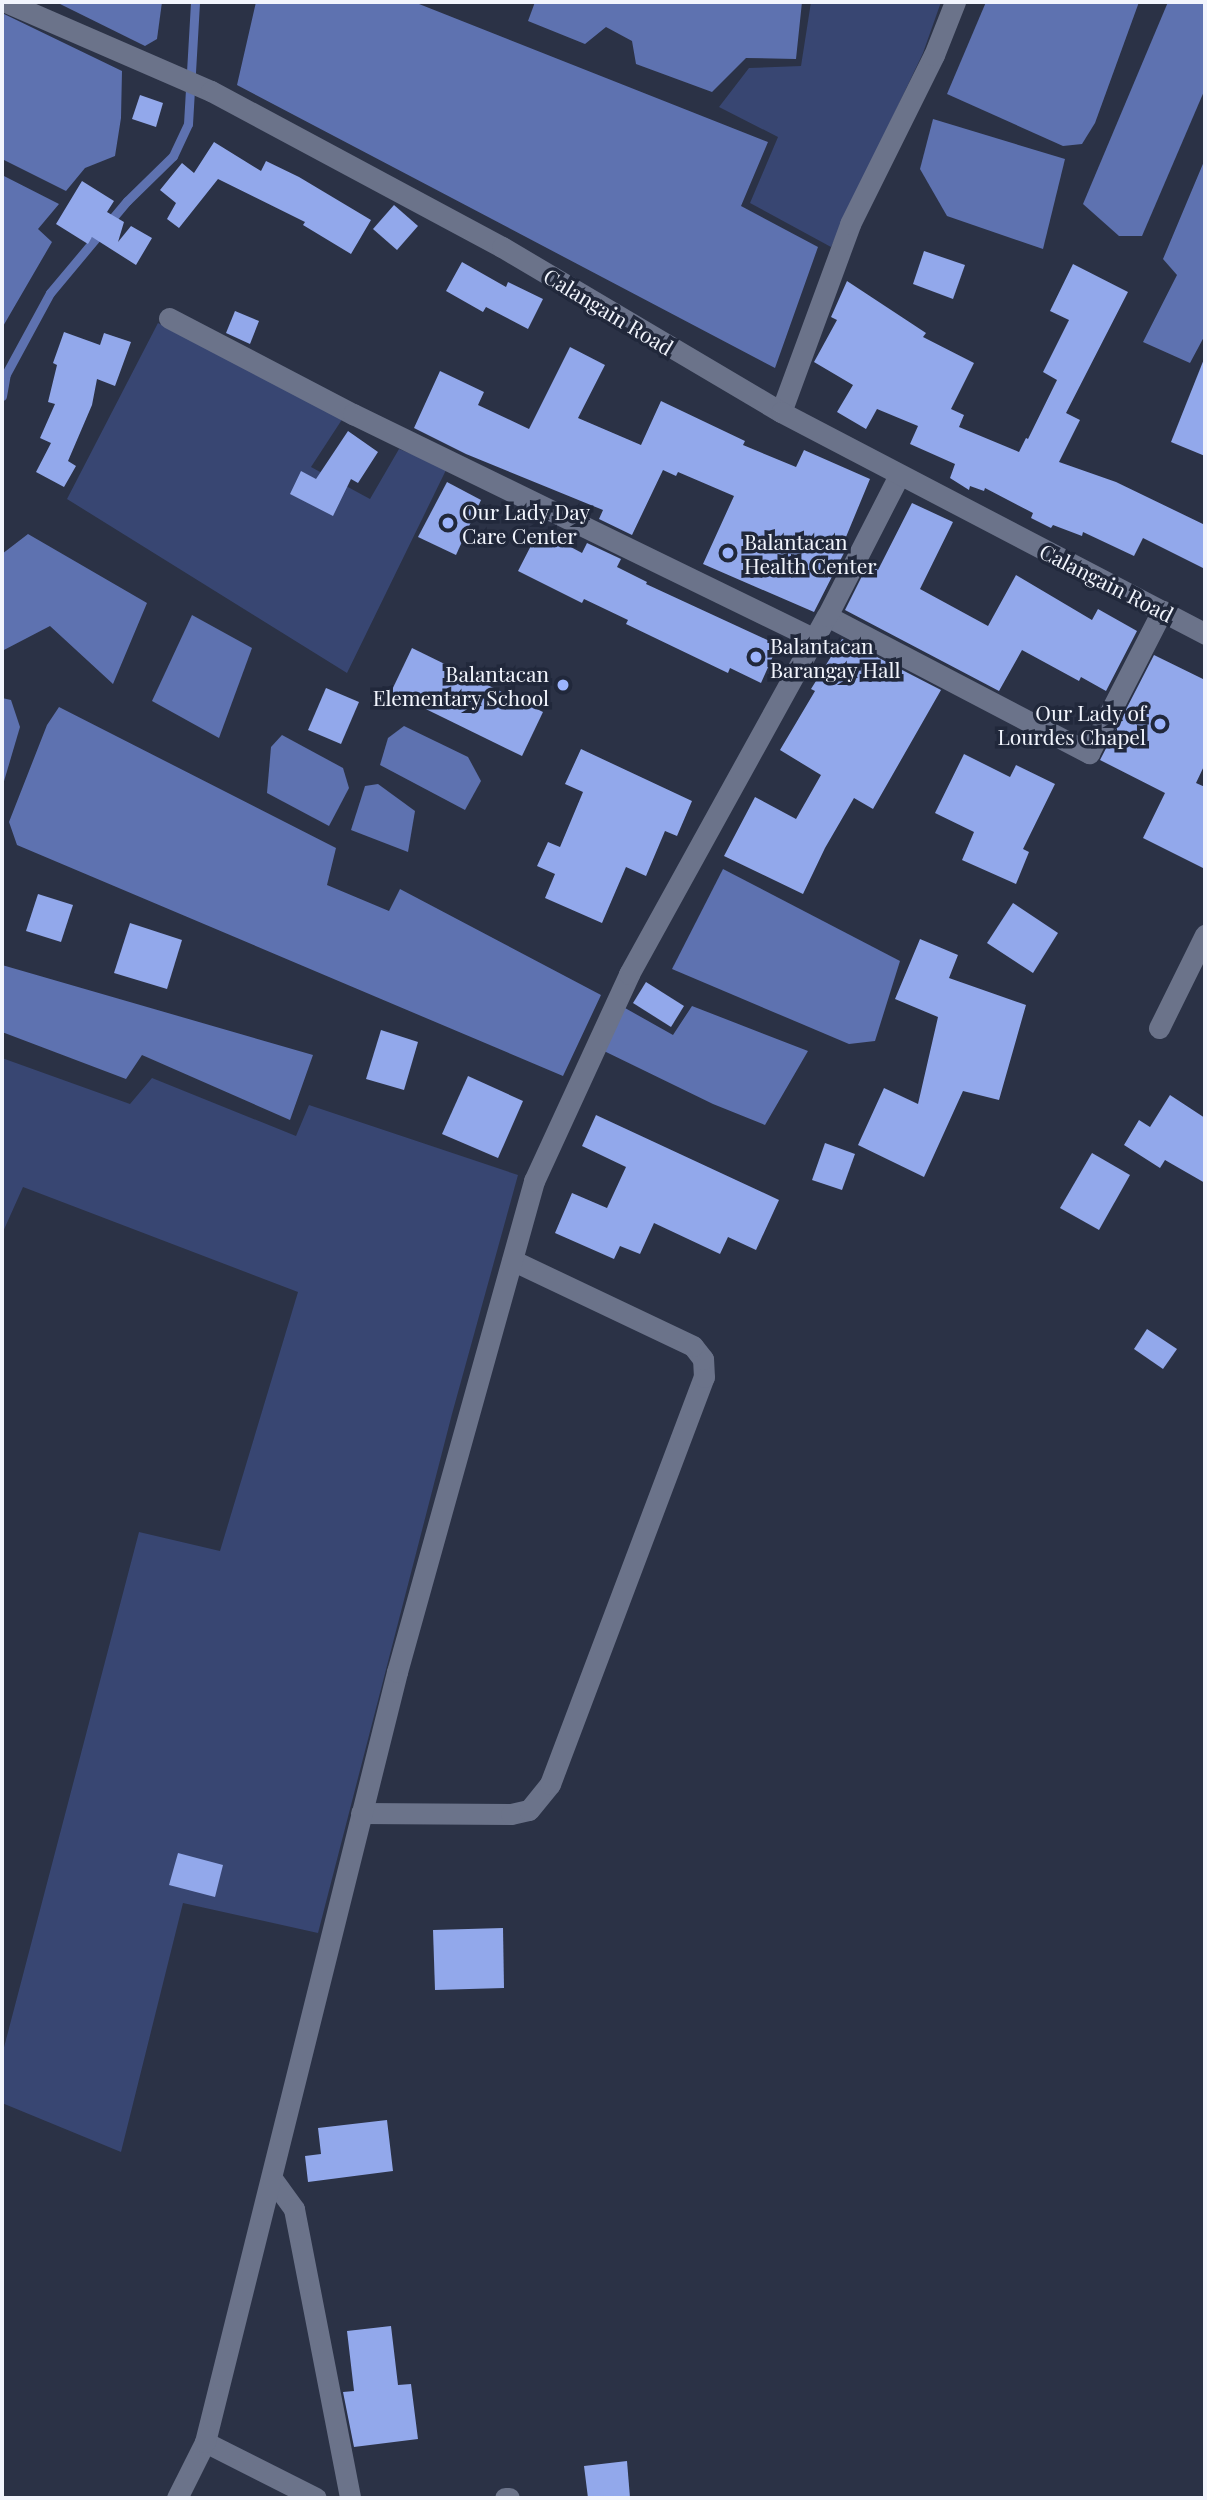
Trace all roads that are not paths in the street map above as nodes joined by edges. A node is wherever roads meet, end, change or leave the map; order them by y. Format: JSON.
{"nodes":[{"id":1,"x":6,"y":2,"type":"edge"},
{"id":2,"x":955,"y":2,"type":"edge"},
{"id":3,"x":169,"y":318,"type":"dead end"},
{"id":4,"x":781,"y":412,"type":"junction"},
{"id":5,"x":900,"y":475,"type":"junction"},
{"id":6,"x":1162,"y":611,"type":"junction"},
{"id":7,"x":827,"y":615,"type":"junction"},
{"id":8,"x":1205,"y":634,"type":"edge"},
{"id":9,"x":815,"y":639,"type":"junction"},
{"id":10,"x":1205,"y":935,"type":"edge"},
{"id":11,"x":1159,"y":1028,"type":"dead end"},
{"id":12,"x":512,"y":1260,"type":"junction"},
{"id":13,"x":361,"y":1813,"type":"junction"},
{"id":14,"x":273,"y":2180,"type":"junction"},
{"id":15,"x":205,"y":2442,"type":"junction"},
{"id":16,"x":177,"y":2498,"type":"edge"},
{"id":17,"x":316,"y":2498,"type":"edge"},
{"id":18,"x":350,"y":2498,"type":"edge"}],
"edges":[{"from":1,"to":4,"type":"street","name":"Calangain Road"},
{"from":2,"to":4,"type":"street"},
{"from":3,"to":9,"type":"street"},
{"from":4,"to":5,"type":"street","name":"Calangain Road"},
{"from":5,"to":6,"type":"street","name":"Calangain Road"},
{"from":5,"to":7,"type":"street"},
{"from":6,"to":7,"type":"street"},
{"from":6,"to":8,"type":"street","name":"Calangain Road"},
{"from":7,"to":9,"type":"street"},
{"from":9,"to":12,"type":"street"},
{"from":10,"to":11,"type":"street"},
{"from":12,"to":13,"type":"street"},
{"from":12,"to":13,"type":"street"},
{"from":13,"to":14,"type":"street"},
{"from":14,"to":15,"type":"street"},
{"from":14,"to":18,"type":"street"},
{"from":15,"to":16,"type":"street"},
{"from":15,"to":17,"type":"street"}]}
